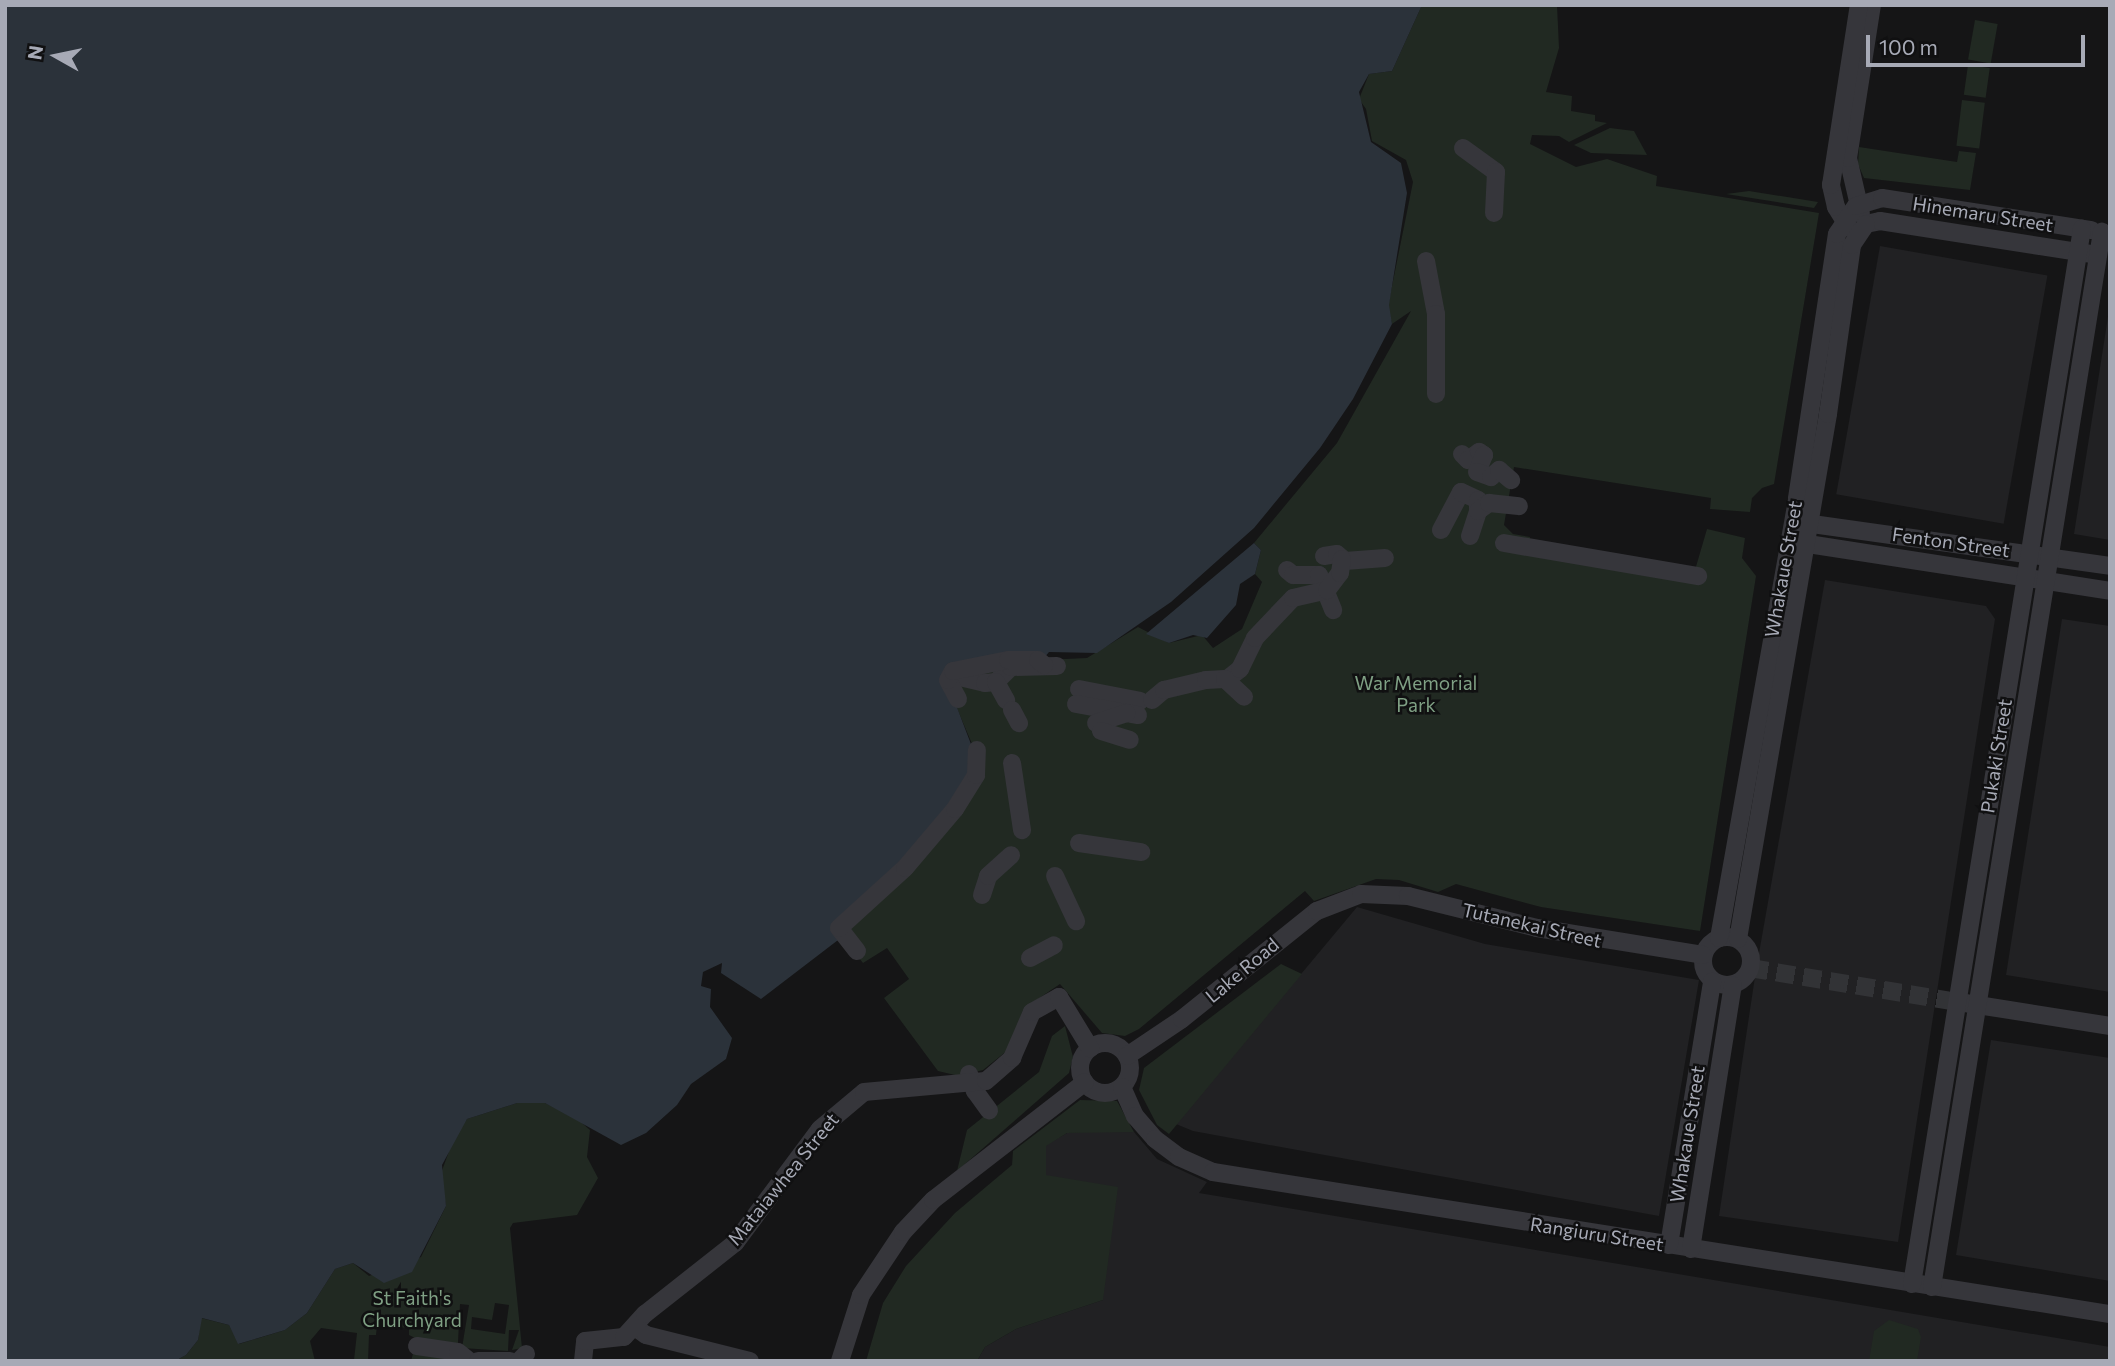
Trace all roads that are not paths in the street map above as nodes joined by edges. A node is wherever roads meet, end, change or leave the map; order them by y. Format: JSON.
{"nodes":[{"id":1,"x":1859,"y":5,"type":"edge"},
{"id":2,"x":1872,"y":5,"type":"edge"},
{"id":3,"x":1463,"y":148,"type":"dead end"},
{"id":4,"x":1856,"y":206,"type":"junction"},
{"id":5,"x":1494,"y":213,"type":"dead end"},
{"id":6,"x":1845,"y":221,"type":"junction"},
{"id":7,"x":2082,"y":229,"type":"junction"},
{"id":8,"x":1860,"y":230,"type":"junction"},
{"id":9,"x":2106,"y":233,"type":"edge"},
{"id":10,"x":2078,"y":252,"type":"junction"},
{"id":11,"x":2104,"y":256,"type":"edge"},
{"id":12,"x":1426,"y":261,"type":"dead end"},
{"id":13,"x":1436,"y":394,"type":"dead end"},
{"id":14,"x":1462,"y":454,"type":"dead end"},
{"id":15,"x":1511,"y":480,"type":"dead end"},
{"id":16,"x":1519,"y":506,"type":"dead end"},
{"id":17,"x":1478,"y":511,"type":"junction"},
{"id":18,"x":1441,"y":530,"type":"dead end"},
{"id":19,"x":1799,"y":532,"type":"junction"},
{"id":20,"x":1470,"y":536,"type":"dead end"},
{"id":21,"x":1504,"y":542,"type":"dead end"},
{"id":22,"x":2030,"y":554,"type":"junction"},
{"id":23,"x":1332,"y":557,"type":"junction"},
{"id":24,"x":2051,"y":557,"type":"junction"},
{"id":25,"x":1385,"y":558,"type":"dead end"},
{"id":26,"x":2110,"y":566,"type":"edge"},
{"id":27,"x":1287,"y":570,"type":"dead end"},
{"id":28,"x":1308,"y":572,"type":"junction"},
{"id":29,"x":1698,"y":576,"type":"dead end"},
{"id":30,"x":2025,"y":577,"type":"junction"},
{"id":31,"x":2047,"y":580,"type":"junction"},
{"id":32,"x":1327,"y":590,"type":"junction"},
{"id":33,"x":2110,"y":591,"type":"edge"},
{"id":34,"x":1333,"y":610,"type":"dead end"},
{"id":35,"x":951,"y":675,"type":"junction"},
{"id":36,"x":1226,"y":680,"type":"junction"},
{"id":37,"x":996,"y":682,"type":"junction"},
{"id":38,"x":1077,"y":696,"type":"dead end"},
{"id":39,"x":1244,"y":697,"type":"dead end"},
{"id":40,"x":958,"y":699,"type":"dead end"},
{"id":41,"x":1139,"y":707,"type":"junction"},
{"id":42,"x":1012,"y":711,"type":"dead end"},
{"id":43,"x":1130,"y":740,"type":"dead end"},
{"id":44,"x":977,"y":750,"type":"dead end"},
{"id":45,"x":1012,"y":763,"type":"dead end"},
{"id":46,"x":1022,"y":830,"type":"dead end"},
{"id":47,"x":1079,"y":843,"type":"dead end"},
{"id":48,"x":1141,"y":852,"type":"dead end"},
{"id":49,"x":1011,"y":855,"type":"dead end"},
{"id":50,"x":1055,"y":876,"type":"dead end"},
{"id":51,"x":1361,"y":894,"type":"joint"},
{"id":52,"x":982,"y":895,"type":"dead end"},
{"id":53,"x":1076,"y":921,"type":"dead end"},
{"id":54,"x":1719,"y":938,"type":"junction"},
{"id":55,"x":1738,"y":939,"type":"junction"},
{"id":56,"x":1054,"y":945,"type":"dead end"},
{"id":57,"x":857,"y":951,"type":"dead end"},
{"id":58,"x":1703,"y":955,"type":"junction"},
{"id":59,"x":1030,"y":958,"type":"dead end"},
{"id":60,"x":1712,"y":981,"type":"junction"},
{"id":61,"x":1733,"y":985,"type":"junction"},
{"id":62,"x":1967,"y":1003,"type":"junction"},
{"id":63,"x":2110,"y":1026,"type":"edge"},
{"id":64,"x":1090,"y":1048,"type":"junction"},
{"id":65,"x":1127,"y":1056,"type":"junction"},
{"id":66,"x":971,"y":1078,"type":"junction"},
{"id":67,"x":1085,"y":1082,"type":"junction"},
{"id":68,"x":1122,"y":1087,"type":"junction"},
{"id":69,"x":989,"y":1110,"type":"dead end"},
{"id":70,"x":1669,"y":1245,"type":"junction"},
{"id":71,"x":1691,"y":1249,"type":"junction"},
{"id":72,"x":1912,"y":1284,"type":"junction"},
{"id":73,"x":1932,"y":1287,"type":"junction"},
{"id":74,"x":2110,"y":1314,"type":"edge"},
{"id":75,"x":858,"y":1318,"type":"junction"},
{"id":76,"x":636,"y":1328,"type":"junction"},
{"id":77,"x":420,"y":1346,"type":"edge"},
{"id":78,"x":469,"y":1361,"type":"edge"},
{"id":79,"x":478,"y":1361,"type":"edge"},
{"id":80,"x":510,"y":1361,"type":"edge"},
{"id":81,"x":519,"y":1361,"type":"edge"},
{"id":82,"x":526,"y":1361,"type":"edge"},
{"id":83,"x":583,"y":1361,"type":"edge"},
{"id":84,"x":750,"y":1361,"type":"edge"},
{"id":85,"x":840,"y":1361,"type":"edge"},
{"id":86,"x":853,"y":1361,"type":"edge"}],
"edges":[{"from":1,"to":6,"type":"street"},
{"from":2,"to":4,"type":"street"},
{"from":3,"to":5,"type":"street"},
{"from":4,"to":6,"type":"street","name":"Whakaue Street"},
{"from":4,"to":7,"type":"street","name":"Hinemaru Street"},
{"from":4,"to":8,"type":"street"},
{"from":6,"to":8,"type":"street"},
{"from":6,"to":19,"type":"street","name":"Whakaue Street"},
{"from":7,"to":9,"type":"street","name":"Hinemaru Street"},
{"from":7,"to":10,"type":"street","name":"Pukaki Street"},
{"from":8,"to":10,"type":"street","name":"Hinemaru Street"},
{"from":8,"to":19,"type":"street","name":"Whakaue Street"},
{"from":9,"to":11,"type":"street","name":"Pukaki Street"},
{"from":10,"to":11,"type":"street","name":"Hinemaru Street"},
{"from":10,"to":22,"type":"street","name":"Pukaki Street"},
{"from":11,"to":24,"type":"street","name":"Pukaki Street"},
{"from":12,"to":13,"type":"street"},
{"from":14,"to":15,"type":"street"},
{"from":16,"to":17,"type":"street"},
{"from":17,"to":18,"type":"street"},
{"from":17,"to":20,"type":"street"},
{"from":19,"to":22,"type":"street","name":"Fenton Street"},
{"from":19,"to":30,"type":"street","name":"Fenton Street"},
{"from":19,"to":54,"type":"street","name":"Whakaue Street"},
{"from":19,"to":55,"type":"street","name":"Whakaue Street"},
{"from":21,"to":29,"type":"street"},
{"from":22,"to":24,"type":"street","name":"Fenton Street"},
{"from":22,"to":30,"type":"street","name":"Pukaki Street"},
{"from":23,"to":25,"type":"street"},
{"from":23,"to":28,"type":"street"},
{"from":23,"to":32,"type":"street"},
{"from":24,"to":26,"type":"street","name":"Fenton Street"},
{"from":24,"to":31,"type":"street","name":"Pukaki Street"},
{"from":27,"to":28,"type":"street"},
{"from":28,"to":32,"type":"street"},
{"from":30,"to":31,"type":"street","name":"Fenton Street"},
{"from":30,"to":62,"type":"street","name":"Pukaki Street"},
{"from":31,"to":33,"type":"street","name":"Fenton Street"},
{"from":31,"to":62,"type":"street","name":"Pukaki Street"},
{"from":32,"to":34,"type":"street"},
{"from":32,"to":36,"type":"street"},
{"from":35,"to":37,"type":"street"},
{"from":35,"to":37,"type":"street"},
{"from":35,"to":40,"type":"street"},
{"from":36,"to":39,"type":"street"},
{"from":36,"to":41,"type":"street"},
{"from":37,"to":42,"type":"street"},
{"from":38,"to":41,"type":"street"},
{"from":41,"to":43,"type":"street"},
{"from":44,"to":57,"type":"street"},
{"from":45,"to":46,"type":"street"},
{"from":47,"to":48,"type":"street"},
{"from":49,"to":52,"type":"street"},
{"from":50,"to":53,"type":"street"},
{"from":51,"to":58,"type":"street","name":"Tutanekai Street"},
{"from":51,"to":65,"type":"street","name":"Lake Road"},
{"from":54,"to":55,"type":"street"},
{"from":54,"to":58,"type":"street"},
{"from":55,"to":61,"type":"street"},
{"from":56,"to":59,"type":"street"},
{"from":58,"to":60,"type":"street"},
{"from":60,"to":61,"type":"street"},
{"from":60,"to":70,"type":"street","name":"Whakaue Street"},
{"from":61,"to":71,"type":"street","name":"Whakaue Street"},
{"from":62,"to":63,"type":"street"},
{"from":62,"to":72,"type":"street","name":"Pukaki Street"},
{"from":62,"to":73,"type":"street","name":"Pukaki Street"},
{"from":64,"to":65,"type":"street"},
{"from":64,"to":66,"type":"street"},
{"from":64,"to":67,"type":"street"},
{"from":65,"to":68,"type":"street"},
{"from":66,"to":69,"type":"street"},
{"from":66,"to":76,"type":"street","name":"Mataiawhea Street"},
{"from":67,"to":68,"type":"street"},
{"from":67,"to":75,"type":"street"},
{"from":68,"to":70,"type":"street","name":"Rangiuru Street"},
{"from":70,"to":71,"type":"street","name":"Rangiuru Street"},
{"from":71,"to":72,"type":"street","name":"Rangiuru Street"},
{"from":72,"to":73,"type":"street","name":"Rangiuru Street"},
{"from":73,"to":74,"type":"street","name":"Rangiuru Street"},
{"from":75,"to":85,"type":"street"},
{"from":75,"to":86,"type":"street"},
{"from":76,"to":83,"type":"street","name":"Mataiawhea Street"},
{"from":76,"to":84,"type":"street"},
{"from":77,"to":78,"type":"street"},
{"from":79,"to":80,"type":"street"},
{"from":81,"to":82,"type":"street"}]}
